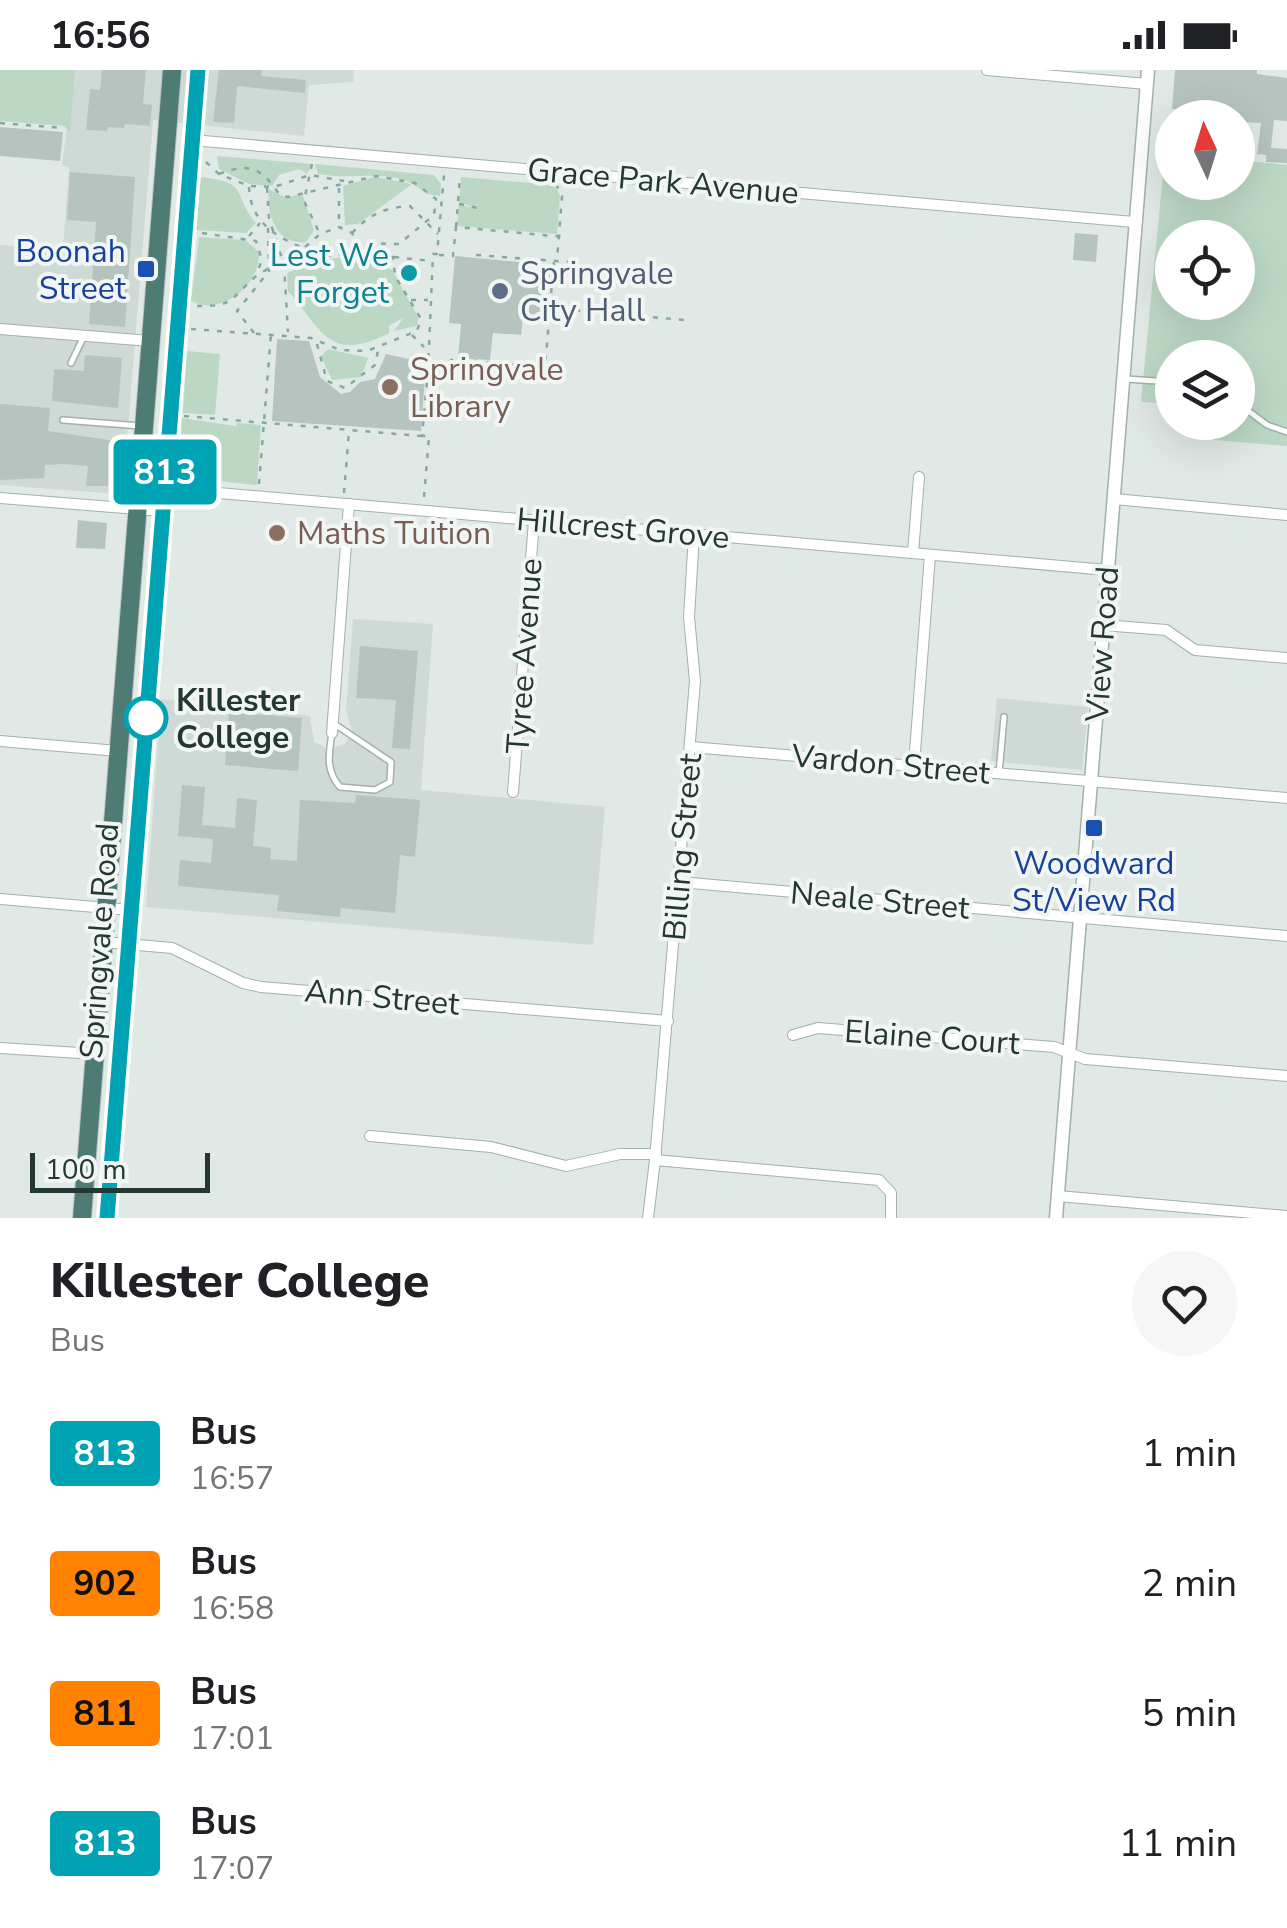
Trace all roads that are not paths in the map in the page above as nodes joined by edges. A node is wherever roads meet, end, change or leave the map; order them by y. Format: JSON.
{"nodes":[{"id":1,"x":172,"y":70,"type":"edge"},
{"id":2,"x":198,"y":70,"type":"edge"},
{"id":3,"x":986,"y":70,"type":"edge"},
{"id":4,"x":1147,"y":77,"type":"edge"},
{"id":5,"x":194,"y":152,"type":"junction"},
{"id":6,"x":165,"y":155,"type":"junction"},
{"id":7,"x":160,"y":215,"type":"junction"},
{"id":8,"x":1134,"y":222,"type":"junction"},
{"id":9,"x":190,"y":225,"type":"junction"},
{"id":10,"x":0,"y":329,"type":"edge"},
{"id":11,"x":84,"y":336,"type":"junction"},
{"id":12,"x":150,"y":341,"type":"junction"},
{"id":13,"x":71,"y":363,"type":"dead end"},
{"id":14,"x":1123,"y":379,"type":"junction"},
{"id":15,"x":1155,"y":381,"type":"edge"},
{"id":16,"x":1255,"y":416,"type":"edge"},
{"id":17,"x":63,"y":420,"type":"dead end"},
{"id":18,"x":144,"y":426,"type":"junction"},
{"id":19,"x":1287,"y":432,"type":"edge"},
{"id":20,"x":918,"y":478,"type":"dead end"},
{"id":21,"x":139,"y":486,"type":"junction"},
{"id":22,"x":164,"y":488,"type":"junction"},
{"id":23,"x":0,"y":498,"type":"edge"},
{"id":24,"x":346,"y":499,"type":"junction"},
{"id":25,"x":1114,"y":499,"type":"junction"},
{"id":26,"x":137,"y":510,"type":"junction"},
{"id":27,"x":162,"y":512,"type":"junction"},
{"id":28,"x":1287,"y":515,"type":"edge"},
{"id":29,"x":534,"y":520,"type":"junction"},
{"id":30,"x":694,"y":534,"type":"junction"},
{"id":31,"x":913,"y":553,"type":"junction"},
{"id":32,"x":930,"y":555,"type":"junction"},
{"id":33,"x":1108,"y":570,"type":"junction"},
{"id":34,"x":1103,"y":625,"type":"junction"},
{"id":35,"x":1287,"y":658,"type":"edge"},
{"id":36,"x":1004,"y":718,"type":"dead end"},
{"id":37,"x":333,"y":728,"type":"junction"},
{"id":38,"x":0,"y":740,"type":"edge"},
{"id":39,"x":691,"y":747,"type":"junction"},
{"id":40,"x":118,"y":751,"type":"junction"},
{"id":41,"x":914,"y":766,"type":"junction"},
{"id":42,"x":999,"y":773,"type":"junction"},
{"id":43,"x":1092,"y":781,"type":"junction"},
{"id":44,"x":513,"y":792,"type":"dead end"},
{"id":45,"x":1287,"y":798,"type":"edge"},
{"id":46,"x":680,"y":882,"type":"junction"},
{"id":47,"x":0,"y":899,"type":"edge"},
{"id":48,"x":107,"y":908,"type":"junction"},
{"id":49,"x":132,"y":910,"type":"junction"},
{"id":50,"x":1081,"y":919,"type":"junction"},
{"id":51,"x":1287,"y":936,"type":"edge"},
{"id":52,"x":104,"y":942,"type":"junction"},
{"id":53,"x":129,"y":944,"type":"junction"},
{"id":54,"x":668,"y":1022,"type":"junction"},
{"id":55,"x":793,"y":1035,"type":"dead end"},
{"id":56,"x":0,"y":1048,"type":"edge"},
{"id":57,"x":95,"y":1054,"type":"junction"},
{"id":58,"x":1070,"y":1054,"type":"junction"},
{"id":59,"x":1287,"y":1076,"type":"edge"},
{"id":60,"x":370,"y":1136,"type":"dead end"},
{"id":61,"x":655,"y":1157,"type":"junction"},
{"id":62,"x":1058,"y":1196,"type":"junction"},
{"id":63,"x":1287,"y":1216,"type":"edge"},
{"id":64,"x":82,"y":1218,"type":"edge"},
{"id":65,"x":108,"y":1218,"type":"edge"},
{"id":66,"x":648,"y":1218,"type":"edge"},
{"id":67,"x":891,"y":1218,"type":"edge"},
{"id":68,"x":1056,"y":1218,"type":"edge"}],
"edges":[{"from":1,"to":6,"type":"highway","name":"Springvale Road"},
{"from":2,"to":5,"type":"highway","name":"Springvale Road"},
{"from":3,"to":4,"type":"street"},
{"from":4,"to":8,"type":"street","name":"View Road"},
{"from":5,"to":6,"type":"lane"},
{"from":5,"to":8,"type":"street","name":"Grace Park Avenue"},
{"from":5,"to":9,"type":"highway","name":"Springvale Road"},
{"from":6,"to":7,"type":"highway","name":"Springvale Road"},
{"from":7,"to":9,"type":"highway"},
{"from":7,"to":12,"type":"highway","name":"Springvale Road"},
{"from":8,"to":14,"type":"street","name":"View Road"},
{"from":9,"to":22,"type":"highway","name":"Springvale Road"},
{"from":10,"to":11,"type":"street"},
{"from":11,"to":12,"type":"street"},
{"from":11,"to":13,"type":"lane"},
{"from":12,"to":18,"type":"highway","name":"Springvale Road"},
{"from":14,"to":15,"type":"lane"},
{"from":14,"to":25,"type":"street","name":"View Road"},
{"from":16,"to":19,"type":"lane"},
{"from":17,"to":18,"type":"lane"},
{"from":18,"to":21,"type":"highway","name":"Springvale Road"},
{"from":20,"to":31,"type":"street"},
{"from":21,"to":22,"type":"street","name":"Hillcrest Grove"},
{"from":21,"to":26,"type":"highway","name":"Springvale Road"},
{"from":22,"to":24,"type":"street","name":"Hillcrest Grove"},
{"from":22,"to":27,"type":"highway","name":"Springvale Road"},
{"from":23,"to":26,"type":"street"},
{"from":24,"to":29,"type":"street","name":"Hillcrest Grove"},
{"from":24,"to":37,"type":"street"},
{"from":25,"to":28,"type":"street"},
{"from":25,"to":33,"type":"street","name":"View Road"},
{"from":26,"to":27,"type":"street"},
{"from":26,"to":40,"type":"highway","name":"Springvale Road"},
{"from":27,"to":49,"type":"highway","name":"Springvale Road"},
{"from":29,"to":30,"type":"street","name":"Hillcrest Grove"},
{"from":29,"to":44,"type":"street","name":"Tyree Avenue"},
{"from":30,"to":31,"type":"street","name":"Hillcrest Grove"},
{"from":30,"to":39,"type":"street","name":"Billing Street"},
{"from":31,"to":32,"type":"street","name":"Hillcrest Grove"},
{"from":32,"to":33,"type":"street","name":"Hillcrest Grove"},
{"from":32,"to":41,"type":"street"},
{"from":33,"to":34,"type":"street","name":"View Road"},
{"from":34,"to":35,"type":"street"},
{"from":34,"to":43,"type":"street","name":"View Road"},
{"from":36,"to":42,"type":"lane"},
{"from":37,"to":37,"type":"lane"},
{"from":38,"to":40,"type":"street"},
{"from":39,"to":41,"type":"street","name":"Vardon Street"},
{"from":39,"to":46,"type":"street","name":"Billing Street"},
{"from":40,"to":48,"type":"highway","name":"Springvale Road"},
{"from":41,"to":42,"type":"street","name":"Vardon Street"},
{"from":42,"to":43,"type":"street","name":"Vardon Street"},
{"from":43,"to":45,"type":"street","name":"Vardon Street"},
{"from":43,"to":50,"type":"street","name":"View Road"},
{"from":46,"to":50,"type":"street","name":"Neale Street"},
{"from":46,"to":54,"type":"street","name":"Billing Street"},
{"from":47,"to":48,"type":"street"},
{"from":48,"to":49,"type":"street"},
{"from":48,"to":52,"type":"highway","name":"Springvale Road"},
{"from":49,"to":53,"type":"highway","name":"Springvale Road"},
{"from":50,"to":51,"type":"street","name":"Neale Street"},
{"from":50,"to":58,"type":"street","name":"View Road"},
{"from":52,"to":53,"type":"street","name":"Ann Street"},
{"from":52,"to":57,"type":"highway","name":"Springvale Road"},
{"from":53,"to":54,"type":"street","name":"Ann Street"},
{"from":53,"to":65,"type":"highway","name":"Springvale Road"},
{"from":54,"to":61,"type":"street","name":"Billing Street"},
{"from":55,"to":58,"type":"street","name":"Elaine Court"},
{"from":56,"to":57,"type":"street"},
{"from":57,"to":64,"type":"highway","name":"Springvale Road"},
{"from":58,"to":59,"type":"street","name":"Elaine Court"},
{"from":58,"to":62,"type":"street","name":"View Road"},
{"from":60,"to":61,"type":"street"},
{"from":61,"to":66,"type":"street","name":"Billing Street"},
{"from":61,"to":67,"type":"street"},
{"from":62,"to":63,"type":"street"},
{"from":62,"to":68,"type":"street","name":"View Road"}]}
